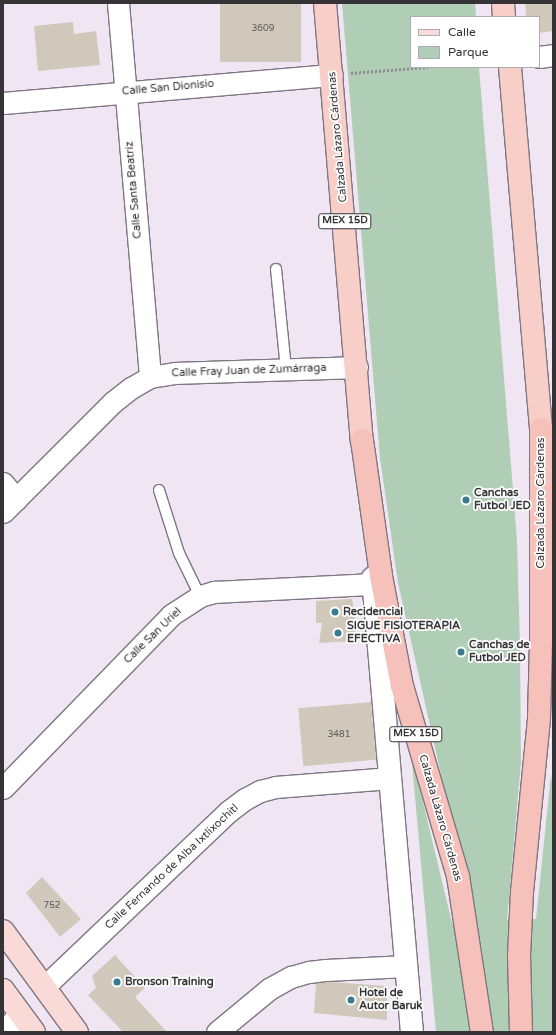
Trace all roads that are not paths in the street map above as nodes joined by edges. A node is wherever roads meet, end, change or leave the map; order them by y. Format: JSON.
{"nodes":[{"id":1,"x":118,"y":3,"type":"edge"},
{"id":2,"x":325,"y":3,"type":"edge"},
{"id":3,"x":503,"y":3,"type":"edge"},
{"id":4,"x":504,"y":16,"type":"edge"},
{"id":5,"x":553,"y":55,"type":"edge"},
{"id":6,"x":540,"y":57,"type":"edge"},
{"id":7,"x":510,"y":68,"type":"edge"},
{"id":8,"x":332,"y":75,"type":"junction"},
{"id":9,"x":126,"y":92,"type":"junction"},
{"id":10,"x":3,"y":103,"type":"edge"},
{"id":11,"x":276,"y":269,"type":"dead end"},
{"id":12,"x":357,"y":367,"type":"junction"},
{"id":13,"x":286,"y":369,"type":"junction"},
{"id":14,"x":150,"y":377,"type":"junction"},
{"id":15,"x":541,"y":429,"type":"junction"},
{"id":16,"x":362,"y":440,"type":"junction"},
{"id":17,"x":3,"y":483,"type":"edge"},
{"id":18,"x":159,"y":490,"type":"dead end"},
{"id":19,"x":9,"y":505,"type":"edge"},
{"id":20,"x":552,"y":570,"type":"edge"},
{"id":21,"x":374,"y":584,"type":"junction"},
{"id":22,"x":200,"y":596,"type":"junction"},
{"id":23,"x":553,"y":596,"type":"edge"},
{"id":24,"x":390,"y":778,"type":"junction"},
{"id":25,"x":3,"y":788,"type":"edge"},
{"id":26,"x":3,"y":931,"type":"edge"},
{"id":27,"x":406,"y":966,"type":"junction"},
{"id":28,"x":44,"y":987,"type":"junction"},
{"id":29,"x":3,"y":990,"type":"edge"},
{"id":30,"x":20,"y":1013,"type":"junction"},
{"id":31,"x":520,"y":1026,"type":"edge"},
{"id":32,"x":481,"y":1029,"type":"edge"},
{"id":33,"x":3,"y":1032,"type":"edge"},
{"id":34,"x":34,"y":1032,"type":"edge"},
{"id":35,"x":76,"y":1032,"type":"edge"},
{"id":36,"x":217,"y":1032,"type":"edge"},
{"id":37,"x":412,"y":1032,"type":"edge"}],
"edges":[{"from":1,"to":9,"type":"street","name":"Calle Santa Beatríz"},
{"from":2,"to":8,"type":"highway","name":"Calzada Lázaro Cárdenas","number":"MEX 15D"},
{"from":3,"to":4,"type":"highway"},
{"from":5,"to":6,"type":"street"},
{"from":7,"to":15,"type":"highway","name":"Calzada Lázaro Cárdenas"},
{"from":8,"to":9,"type":"street","name":"Calle San Dionisio"},
{"from":8,"to":12,"type":"highway","name":"Calzada Lázaro Cárdenas","number":"MEX 15D"},
{"from":9,"to":10,"type":"street","name":"Calle San Dionisio"},
{"from":9,"to":14,"type":"street","name":"Calle Santa Beatríz"},
{"from":11,"to":13,"type":"lane"},
{"from":12,"to":13,"type":"street","name":"Calle Fray Juan de Zumárraga"},
{"from":12,"to":16,"type":"highway","name":"Calzada Lázaro Cárdenas","number":"MEX 15D"},
{"from":13,"to":14,"type":"street","name":"Calle Fray Juan de Zumárraga"},
{"from":14,"to":19,"type":"street","name":"Calle Fray Juan de Zumárraga"},
{"from":15,"to":20,"type":"street","name":"Calzada Lázaro Cárdenas"},
{"from":15,"to":31,"type":"highway","name":"Calzada Lázaro Cárdenas"},
{"from":16,"to":21,"type":"street","name":"Calzada Lázaro Cárdenas"},
{"from":16,"to":32,"type":"highway","name":"Calzada Lázaro Cárdenas","number":"MEX 15D"},
{"from":17,"to":19,"type":"street"},
{"from":18,"to":22,"type":"lane"},
{"from":20,"to":23,"type":"street","name":"Calzada Lázaro Cárdenas"},
{"from":21,"to":22,"type":"street","name":"Calle San Uriel"},
{"from":21,"to":24,"type":"street","name":"Calzada Lázaro Cárdenas"},
{"from":22,"to":25,"type":"street","name":"Calle San Uriel"},
{"from":24,"to":27,"type":"street","name":"Calzada Lázaro Cárdenas"},
{"from":24,"to":28,"type":"street","name":"Calle Fernando de Alba Ixtlixochitl"},
{"from":26,"to":28,"type":"main road"},
{"from":27,"to":36,"type":"street"},
{"from":27,"to":37,"type":"street","name":"Calzada Lázaro Cárdenas"},
{"from":28,"to":35,"type":"main road"},
{"from":29,"to":30,"type":"main road"},
{"from":30,"to":33,"type":"street"},
{"from":30,"to":34,"type":"main road"}]}
